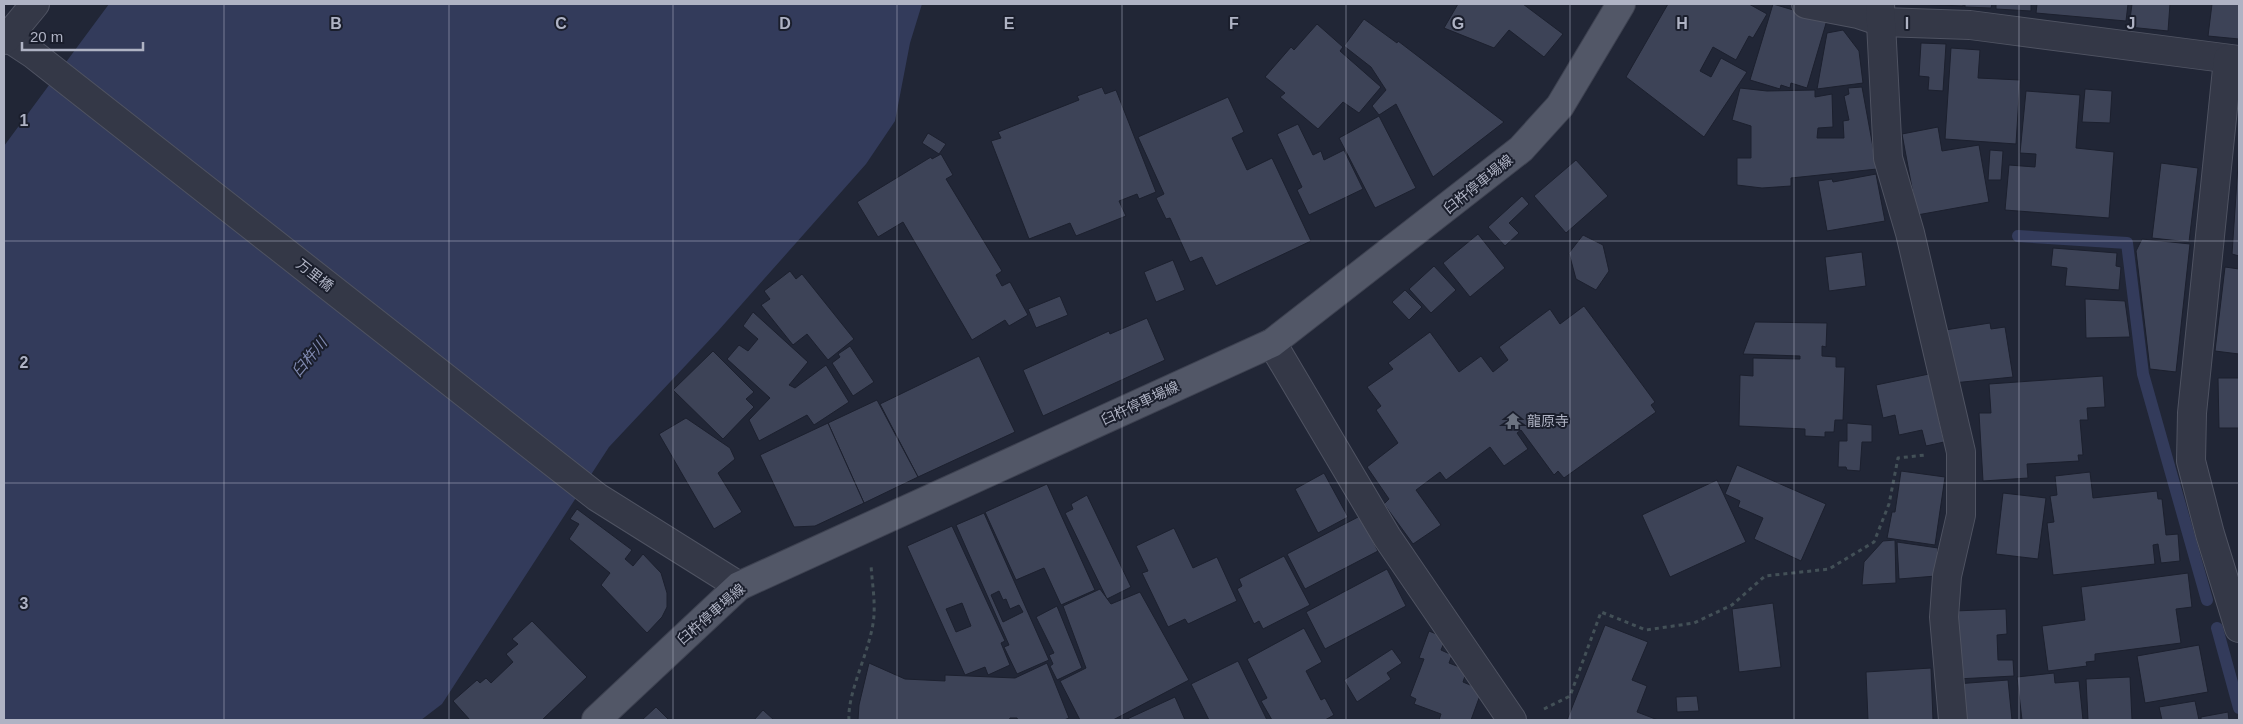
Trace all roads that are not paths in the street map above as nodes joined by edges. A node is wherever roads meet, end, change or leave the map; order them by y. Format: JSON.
{"nodes":[{"id":1,"x":35,"y":4,"type":"edge"},
{"id":2,"x":1621,"y":4,"type":"edge"},
{"id":3,"x":1806,"y":4,"type":"edge"},
{"id":4,"x":1881,"y":13,"type":"edge"},
{"id":5,"x":5,"y":38,"type":"edge"},
{"id":6,"x":2234,"y":59,"type":"edge"},
{"id":7,"x":1272,"y":343,"type":"junction"},
{"id":8,"x":739,"y":586,"type":"junction"},
{"id":9,"x":2239,"y":628,"type":"edge"},
{"id":10,"x":1524,"y":716,"type":"edge"},
{"id":11,"x":596,"y":720,"type":"edge"},
{"id":12,"x":1953,"y":720,"type":"edge"}],
"edges":[{"from":1,"to":5,"type":"street"},
{"from":2,"to":7,"type":"main road","name":"臼杵停車場線"},
{"from":3,"to":4,"type":"street"},
{"from":4,"to":6,"type":"street"},
{"from":4,"to":12,"type":"street"},
{"from":5,"to":8,"type":"street","name":"万里橋"},
{"from":6,"to":9,"type":"street"},
{"from":7,"to":8,"type":"main road","name":"臼杵停車場線"},
{"from":7,"to":10,"type":"street"},
{"from":8,"to":11,"type":"main road","name":"臼杵停車場線"}]}
